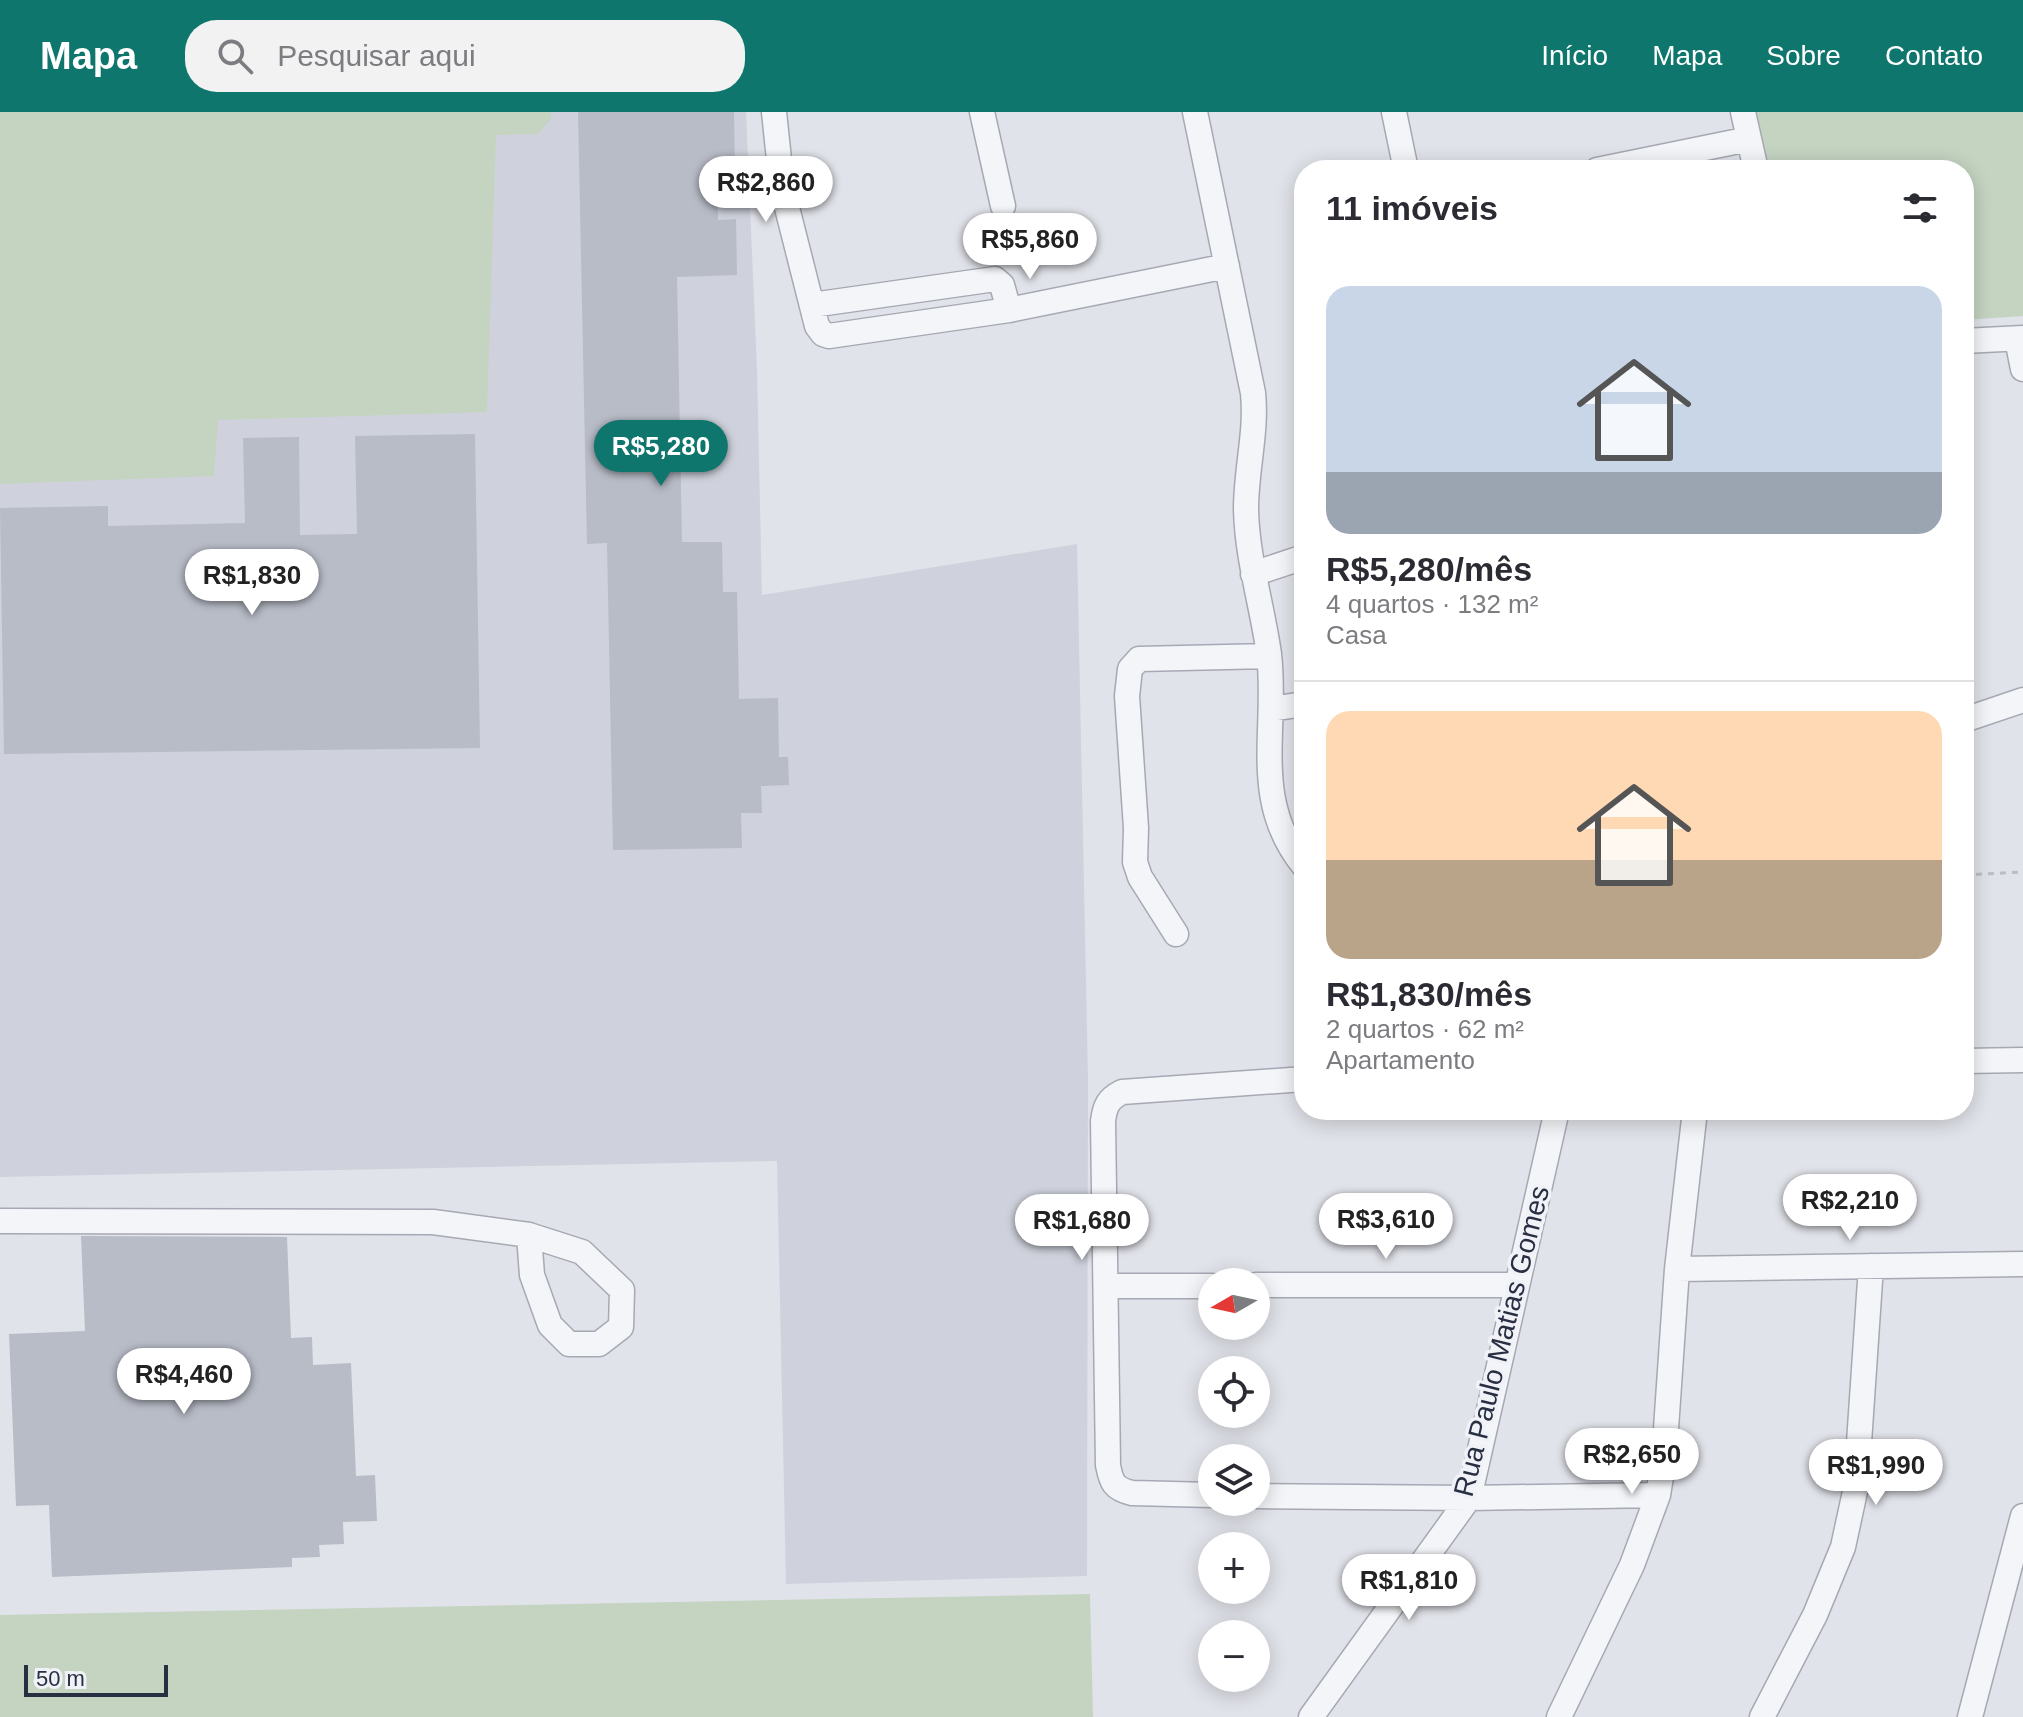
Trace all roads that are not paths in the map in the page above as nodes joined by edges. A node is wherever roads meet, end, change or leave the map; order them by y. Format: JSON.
{"nodes":[{"id":1,"x":774,"y":112,"type":"edge"},
{"id":2,"x":982,"y":112,"type":"edge"},
{"id":3,"x":1195,"y":112,"type":"edge"},
{"id":4,"x":1394,"y":112,"type":"edge"},
{"id":5,"x":1743,"y":112,"type":"edge"},
{"id":6,"x":1749,"y":139,"type":"junction"},
{"id":7,"x":1404,"y":160,"type":"edge"},
{"id":8,"x":1646,"y":160,"type":"edge"},
{"id":9,"x":1754,"y":160,"type":"edge"},
{"id":10,"x":1003,"y":206,"type":"dead end"},
{"id":11,"x":1227,"y":266,"type":"junction"},
{"id":12,"x":1009,"y":310,"type":"junction"},
{"id":13,"x":815,"y":316,"type":"junction"},
{"id":14,"x":2020,"y":339,"type":"edge"},
{"id":15,"x":1974,"y":341,"type":"edge"},
{"id":16,"x":2023,"y":369,"type":"edge"},
{"id":17,"x":1294,"y":560,"type":"edge"},
{"id":18,"x":1253,"y":574,"type":"junction"},
{"id":19,"x":1269,"y":656,"type":"junction"},
{"id":20,"x":2023,"y":700,"type":"edge"},
{"id":21,"x":1294,"y":706,"type":"edge"},
{"id":22,"x":1271,"y":709,"type":"junction"},
{"id":23,"x":1974,"y":717,"type":"edge"},
{"id":24,"x":1294,"y":849,"type":"edge"},
{"id":25,"x":1176,"y":934,"type":"dead end"},
{"id":26,"x":2023,"y":1060,"type":"edge"},
{"id":27,"x":1974,"y":1061,"type":"edge"},
{"id":28,"x":1294,"y":1080,"type":"edge"},
{"id":29,"x":1555,"y":1120,"type":"edge"},
{"id":30,"x":1694,"y":1120,"type":"edge"},
{"id":31,"x":0,"y":1221,"type":"edge"},
{"id":32,"x":529,"y":1235,"type":"junction"},
{"id":33,"x":2023,"y":1264,"type":"edge"},
{"id":34,"x":1871,"y":1266,"type":"junction"},
{"id":35,"x":1677,"y":1269,"type":"junction"},
{"id":36,"x":1270,"y":1285,"type":"edge"},
{"id":37,"x":1515,"y":1285,"type":"junction"},
{"id":38,"x":1106,"y":1286,"type":"junction"},
{"id":39,"x":1198,"y":1286,"type":"edge"},
{"id":40,"x":1198,"y":1495,"type":"edge"},
{"id":41,"x":1658,"y":1495,"type":"junction"},
{"id":42,"x":1270,"y":1496,"type":"edge"},
{"id":43,"x":1469,"y":1498,"type":"junction"},
{"id":44,"x":2023,"y":1516,"type":"edge"},
{"id":45,"x":1311,"y":1717,"type":"edge"},
{"id":46,"x":1559,"y":1717,"type":"edge"},
{"id":47,"x":1762,"y":1717,"type":"edge"},
{"id":48,"x":1970,"y":1717,"type":"edge"}],
"edges":[{"from":1,"to":13,"type":"street"},
{"from":2,"to":10,"type":"street"},
{"from":3,"to":11,"type":"street"},
{"from":4,"to":7,"type":"street"},
{"from":5,"to":6,"type":"street"},
{"from":6,"to":8,"type":"street"},
{"from":6,"to":9,"type":"street"},
{"from":11,"to":12,"type":"street"},
{"from":11,"to":18,"type":"street"},
{"from":12,"to":13,"type":"street"},
{"from":12,"to":13,"type":"street"},
{"from":14,"to":15,"type":"street"},
{"from":14,"to":16,"type":"street"},
{"from":17,"to":18,"type":"street"},
{"from":18,"to":19,"type":"street"},
{"from":19,"to":22,"type":"street"},
{"from":19,"to":25,"type":"street"},
{"from":20,"to":23,"type":"street"},
{"from":21,"to":22,"type":"street"},
{"from":22,"to":24,"type":"street"},
{"from":26,"to":27,"type":"street"},
{"from":28,"to":38,"type":"street"},
{"from":29,"to":37,"type":"street","name":"Rua Paulo Matias Gomes"},
{"from":30,"to":35,"type":"street"},
{"from":31,"to":32,"type":"street"},
{"from":32,"to":32,"type":"street"},
{"from":33,"to":34,"type":"street"},
{"from":34,"to":35,"type":"street"},
{"from":34,"to":47,"type":"street"},
{"from":35,"to":41,"type":"street"},
{"from":36,"to":37,"type":"street"},
{"from":37,"to":43,"type":"street","name":"Rua Paulo Matias Gomes"},
{"from":38,"to":39,"type":"street"},
{"from":38,"to":40,"type":"street"},
{"from":41,"to":43,"type":"street"},
{"from":41,"to":46,"type":"street"},
{"from":42,"to":43,"type":"street"},
{"from":43,"to":45,"type":"street","name":"Rua Paulo Matias Gomes"},
{"from":44,"to":48,"type":"street"}]}
